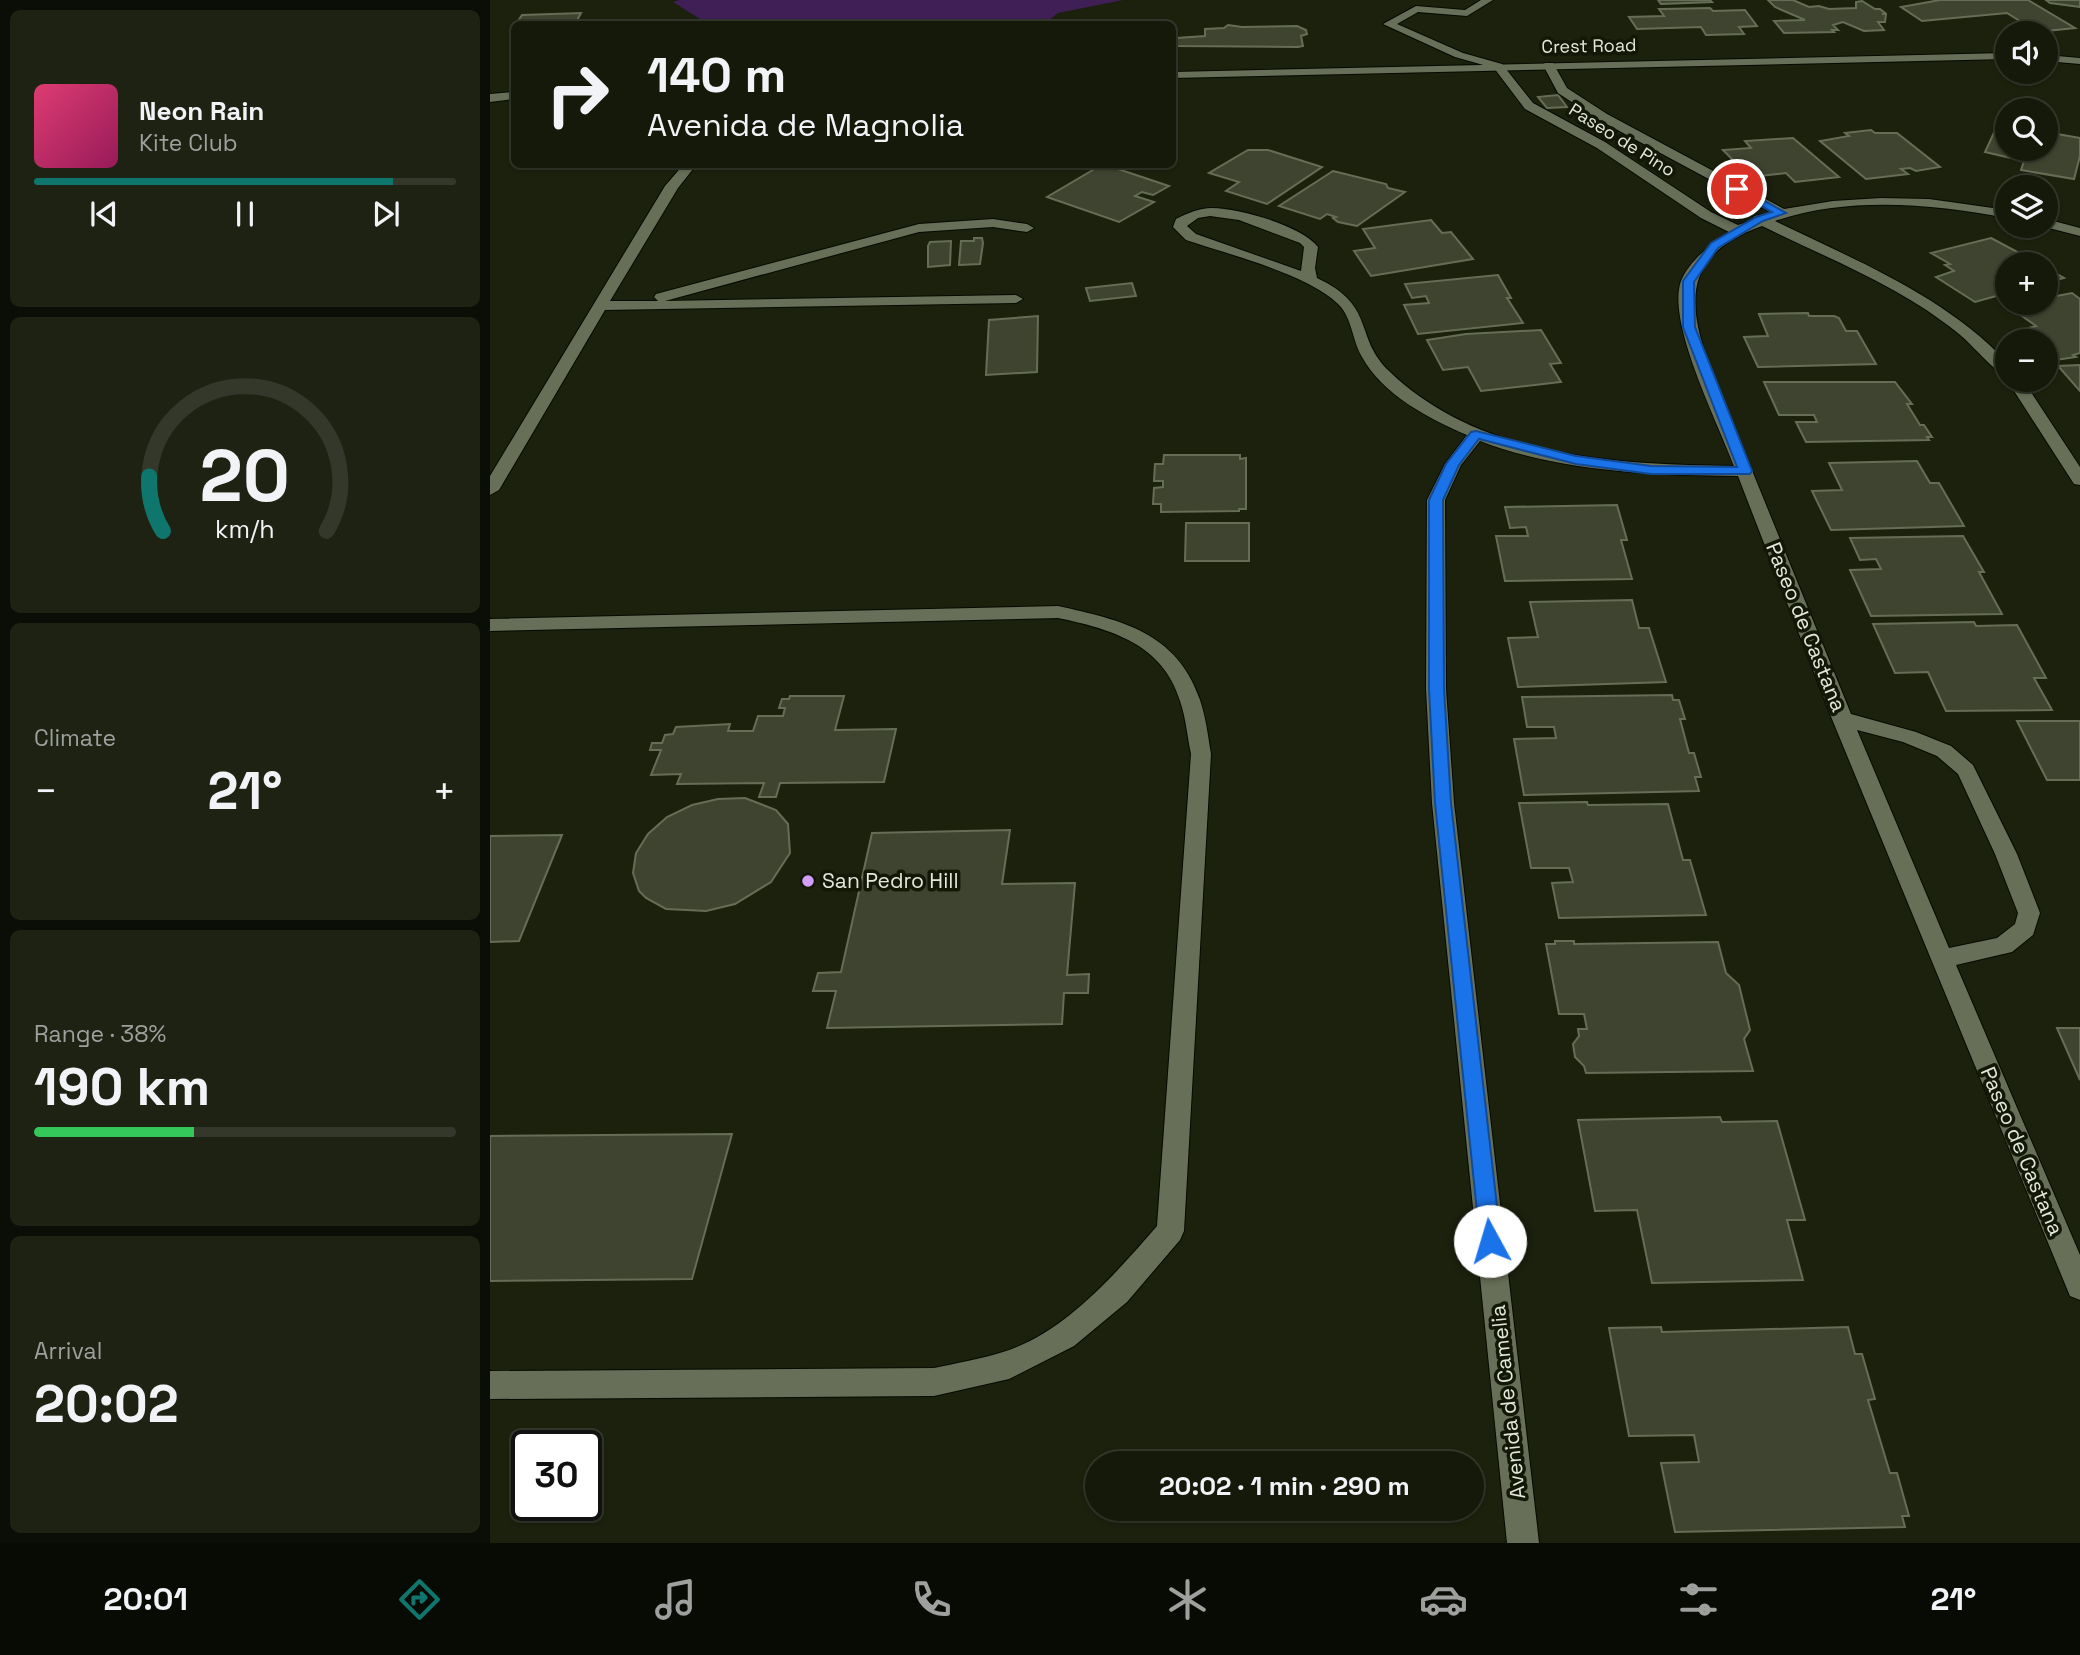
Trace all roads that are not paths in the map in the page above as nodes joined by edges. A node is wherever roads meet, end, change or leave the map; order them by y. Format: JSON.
{"nodes":[{"id":1,"x":1488,"y":0,"type":"edge"},
{"id":2,"x":1995,"y":56,"type":"edge"},
{"id":3,"x":2058,"y":59,"type":"edge"},
{"id":4,"x":2080,"y":61,"type":"edge"},
{"id":5,"x":1549,"y":65,"type":"junction"},
{"id":6,"x":1498,"y":66,"type":"junction"},
{"id":7,"x":1176,"y":75,"type":"edge"},
{"id":8,"x":511,"y":96,"type":"edge"},
{"id":9,"x":490,"y":98,"type":"edge"},
{"id":10,"x":687,"y":168,"type":"edge"},
{"id":11,"x":1995,"y":211,"type":"edge"},
{"id":12,"x":1781,"y":213,"type":"junction"},
{"id":13,"x":1759,"y":219,"type":"junction"},
{"id":14,"x":2058,"y":226,"type":"edge"},
{"id":15,"x":1027,"y":228,"type":"dead end"},
{"id":16,"x":1739,"y":231,"type":"junction"},
{"id":17,"x":2080,"y":232,"type":"edge"},
{"id":18,"x":1310,"y":279,"type":"junction"},
{"id":19,"x":1016,"y":299,"type":"dead end"},
{"id":20,"x":600,"y":306,"type":"junction"},
{"id":21,"x":628,"y":306,"type":"junction"},
{"id":22,"x":1995,"y":355,"type":"edge"},
{"id":23,"x":2023,"y":392,"type":"edge"},
{"id":24,"x":2050,"y":434,"type":"junction"},
{"id":25,"x":1476,"y":435,"type":"junction"},
{"id":26,"x":2080,"y":451,"type":"edge"},
{"id":27,"x":1745,"y":471,"type":"junction"},
{"id":28,"x":2080,"y":480,"type":"edge"},
{"id":29,"x":490,"y":490,"type":"edge"},
{"id":30,"x":490,"y":625,"type":"edge"},
{"id":31,"x":1842,"y":719,"type":"junction"},
{"id":32,"x":1941,"y":959,"type":"junction"},
{"id":33,"x":2080,"y":1287,"type":"edge"},
{"id":34,"x":490,"y":1385,"type":"edge"},
{"id":35,"x":1523,"y":1543,"type":"edge"}],
"edges":[{"from":1,"to":6,"type":"street"},
{"from":2,"to":5,"type":"street","name":"Crest Road"},
{"from":3,"to":4,"type":"street"},
{"from":5,"to":6,"type":"street","name":"Crest Road"},
{"from":5,"to":12,"type":"street","name":"Paseo de Pino"},
{"from":6,"to":7,"type":"street","name":"Crest Road"},
{"from":6,"to":16,"type":"street","name":"Paseo de Pino"},
{"from":8,"to":9,"type":"street"},
{"from":10,"to":20,"type":"street"},
{"from":11,"to":12,"type":"street","name":"Paseo de Castana"},
{"from":12,"to":13,"type":"street","name":"Paseo de Castana"},
{"from":13,"to":16,"type":"street","name":"Paseo de Castana"},
{"from":13,"to":22,"type":"street"},
{"from":14,"to":17,"type":"street"},
{"from":15,"to":21,"type":"street"},
{"from":16,"to":27,"type":"street","name":"Paseo de Castana"},
{"from":18,"to":18,"type":"street"},
{"from":18,"to":25,"type":"street"},
{"from":19,"to":21,"type":"street"},
{"from":20,"to":21,"type":"street"},
{"from":20,"to":29,"type":"street"},
{"from":23,"to":24,"type":"street"},
{"from":24,"to":26,"type":"street"},
{"from":24,"to":28,"type":"street"},
{"from":25,"to":27,"type":"street"},
{"from":25,"to":35,"type":"street","name":"Avenida de Camelia"},
{"from":27,"to":31,"type":"street","name":"Paseo de Castana"},
{"from":30,"to":34,"type":"street"},
{"from":31,"to":32,"type":"street","name":"Paseo de Castana"},
{"from":31,"to":32,"type":"street"},
{"from":32,"to":33,"type":"street","name":"Paseo de Castana"}]}
